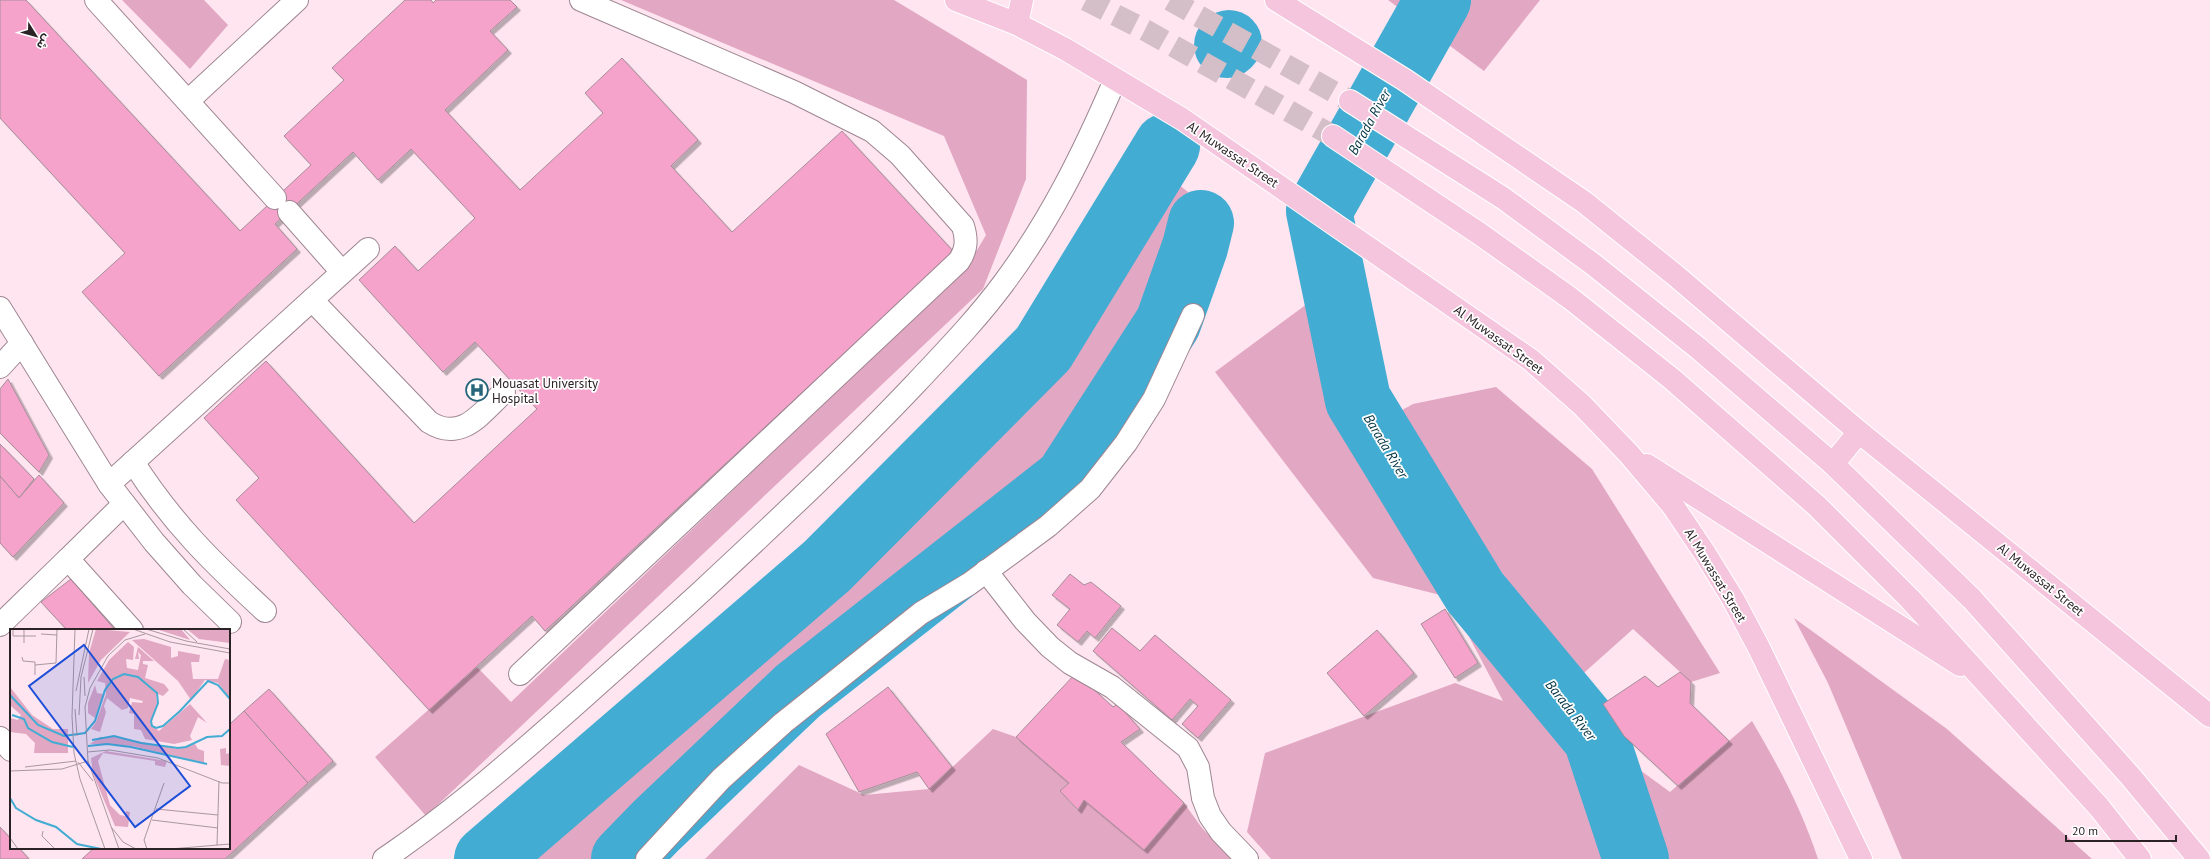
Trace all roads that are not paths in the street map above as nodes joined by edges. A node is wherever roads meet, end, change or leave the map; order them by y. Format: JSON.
{"nodes":[{"id":1,"x":96,"y":0,"type":"edge"},
{"id":2,"x":297,"y":0,"type":"edge"},
{"id":3,"x":581,"y":0,"type":"edge"},
{"id":4,"x":956,"y":0,"type":"edge"},
{"id":5,"x":1022,"y":0,"type":"edge"},
{"id":6,"x":1276,"y":0,"type":"edge"},
{"id":7,"x":1017,"y":24,"type":"junction"},
{"id":8,"x":1115,"y":80,"type":"junction"},
{"id":9,"x":188,"y":101,"type":"junction"},
{"id":10,"x":1350,"y":102,"type":"tunnel mouth"},
{"id":11,"x":1333,"y":136,"type":"tunnel mouth"},
{"id":12,"x":368,"y":249,"type":"dead end"},
{"id":13,"x":342,"y":272,"type":"junction"},
{"id":14,"x":312,"y":300,"type":"junction"},
{"id":15,"x":0,"y":308,"type":"edge"},
{"id":16,"x":1192,"y":315,"type":"dead end"},
{"id":17,"x":22,"y":343,"type":"junction"},
{"id":18,"x":0,"y":367,"type":"edge"},
{"id":19,"x":504,"y":392,"type":"dead end"},
{"id":20,"x":1859,"y":432,"type":"junction"},
{"id":21,"x":1629,"y":454,"type":"junction"},
{"id":22,"x":133,"y":462,"type":"junction"},
{"id":23,"x":1833,"y":464,"type":"junction"},
{"id":24,"x":109,"y":484,"type":"junction"},
{"id":25,"x":124,"y":504,"type":"junction"},
{"id":26,"x":68,"y":559,"type":"junction"},
{"id":27,"x":986,"y":571,"type":"junction"},
{"id":28,"x":265,"y":611,"type":"dead end"},
{"id":29,"x":230,"y":622,"type":"dead end"},
{"id":30,"x":0,"y":625,"type":"edge"},
{"id":31,"x":131,"y":629,"type":"edge"},
{"id":32,"x":520,"y":674,"type":"dead end"},
{"id":33,"x":1984,"y":680,"type":"junction"},
{"id":34,"x":2210,"y":716,"type":"edge"},
{"id":35,"x":0,"y":738,"type":"edge"},
{"id":36,"x":10,"y":749,"type":"edge"},
{"id":37,"x":384,"y":859,"type":"edge"},
{"id":38,"x":647,"y":859,"type":"edge"},
{"id":39,"x":1247,"y":859,"type":"edge"},
{"id":40,"x":1860,"y":859,"type":"edge"},
{"id":41,"x":2140,"y":859,"type":"edge"},
{"id":42,"x":2199,"y":859,"type":"edge"}],
"edges":[{"from":1,"to":9,"type":"street"},
{"from":2,"to":9,"type":"street"},
{"from":3,"to":32,"type":"street"},
{"from":4,"to":7,"type":"main road","name":"Al Muwassat Street"},
{"from":5,"to":7,"type":"main road"},
{"from":6,"to":20,"type":"main road","name":"Al Muwassat Street"},
{"from":7,"to":8,"type":"main road","name":"Al Muwassat Street"},
{"from":8,"to":21,"type":"main road","name":"Al Muwassat Street"},
{"from":8,"to":37,"type":"street"},
{"from":9,"to":13,"type":"street"},
{"from":10,"to":23,"type":"main road"},
{"from":11,"to":33,"type":"main road"},
{"from":12,"to":13,"type":"street"},
{"from":13,"to":14,"type":"street"},
{"from":14,"to":19,"type":"street"},
{"from":14,"to":22,"type":"street"},
{"from":15,"to":17,"type":"street"},
{"from":16,"to":27,"type":"street"},
{"from":17,"to":18,"type":"street"},
{"from":17,"to":24,"type":"street"},
{"from":20,"to":23,"type":"main road"},
{"from":20,"to":34,"type":"main road","name":"Al Muwassat Street"},
{"from":21,"to":33,"type":"main road"},
{"from":21,"to":40,"type":"main road","name":"Al Muwassat Street"},
{"from":22,"to":24,"type":"street"},
{"from":22,"to":28,"type":"street"},
{"from":23,"to":42,"type":"main road"},
{"from":24,"to":25,"type":"street"},
{"from":25,"to":26,"type":"street"},
{"from":25,"to":29,"type":"street"},
{"from":26,"to":30,"type":"street"},
{"from":26,"to":31,"type":"street"},
{"from":27,"to":38,"type":"street"},
{"from":27,"to":39,"type":"street"},
{"from":33,"to":41,"type":"main road"},
{"from":35,"to":36,"type":"street"}]}
